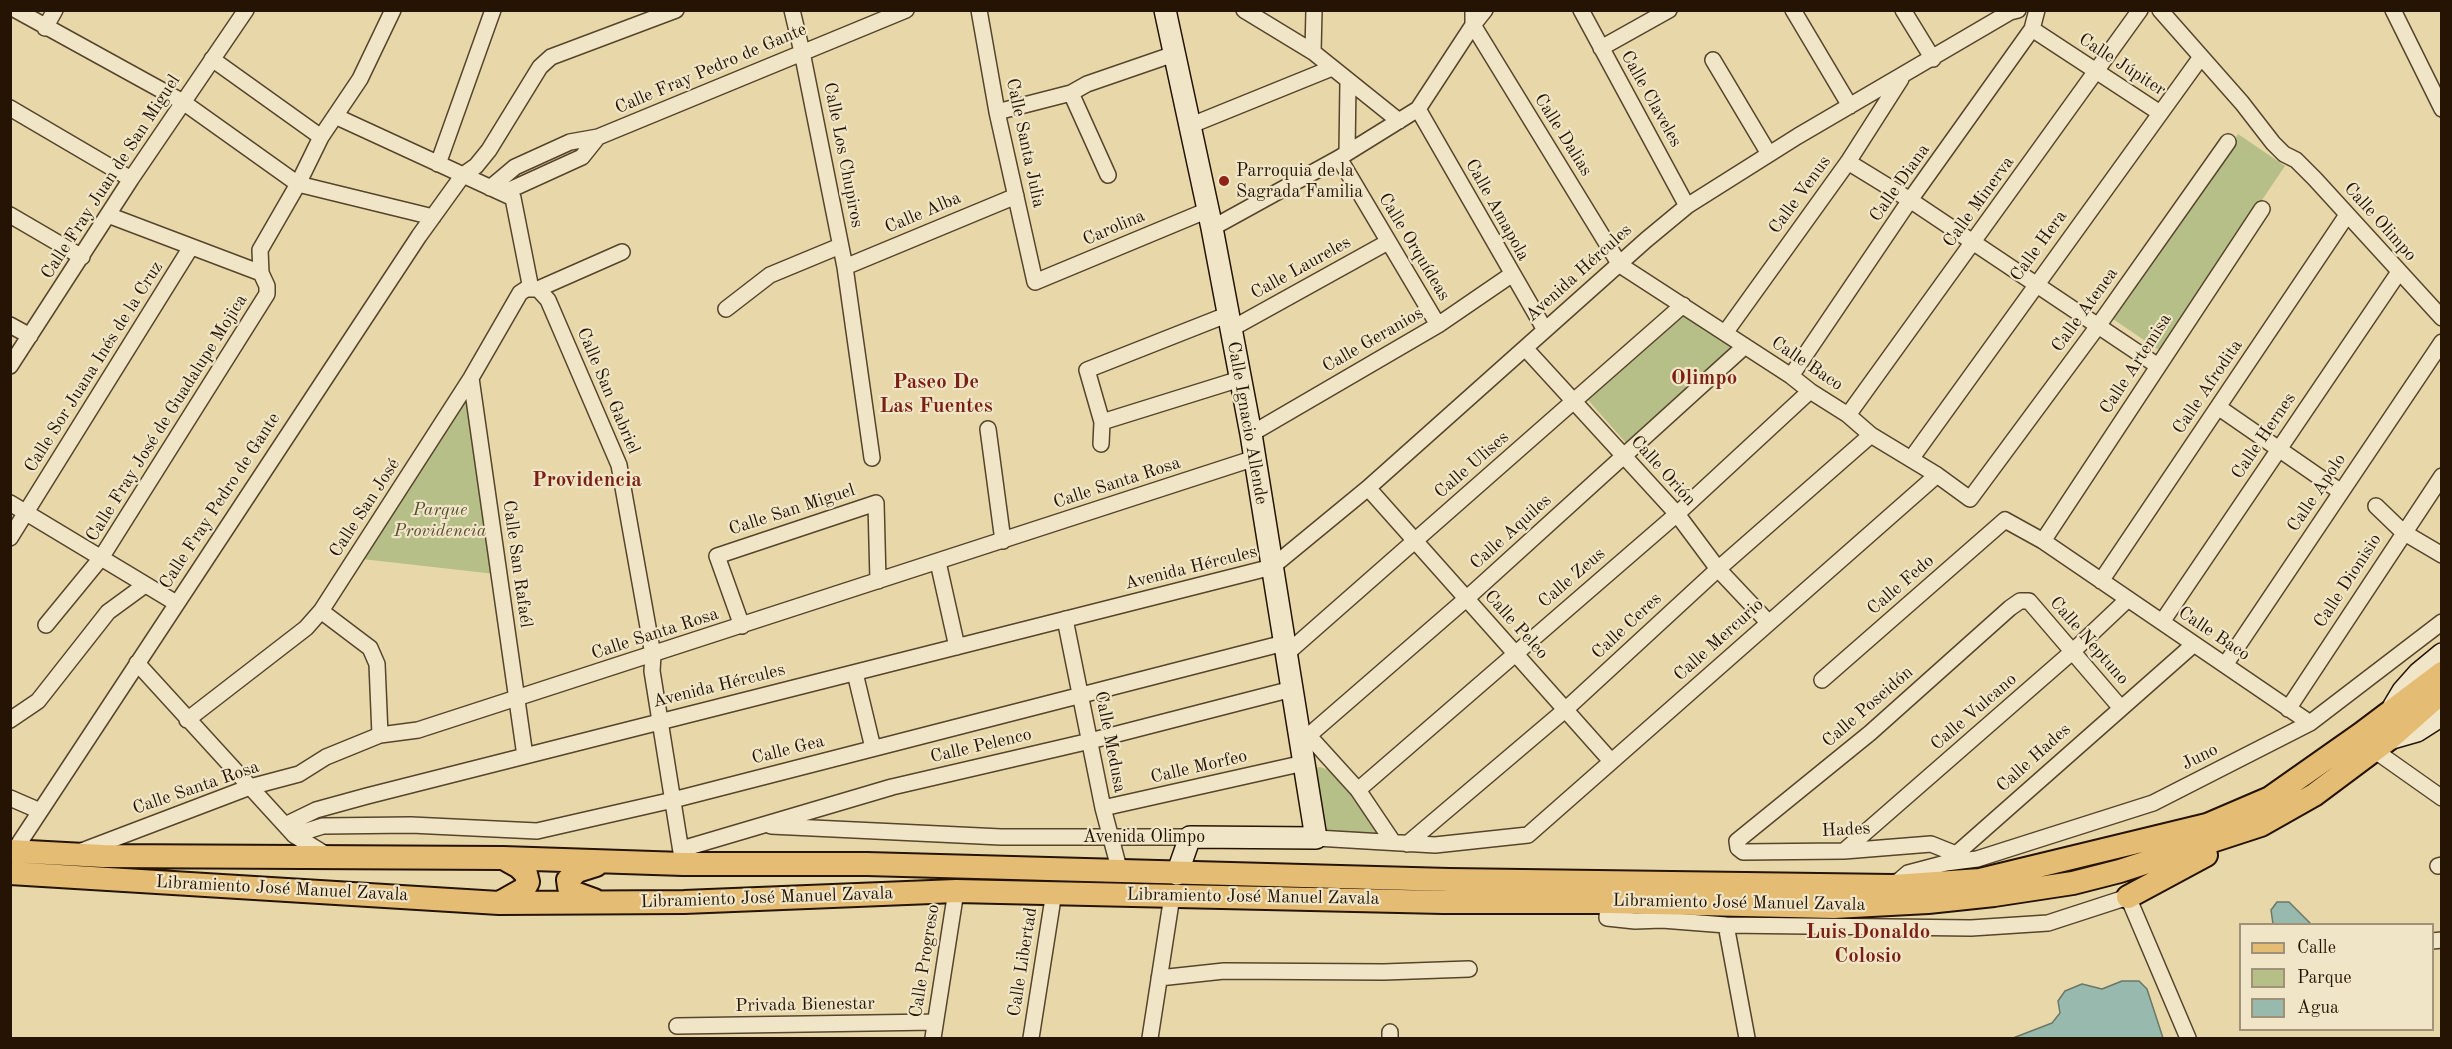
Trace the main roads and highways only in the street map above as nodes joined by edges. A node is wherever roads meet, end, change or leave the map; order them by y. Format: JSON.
{"nodes":[{"id":1,"x":2442,"y":673,"type":"edge"},
{"id":2,"x":2442,"y":692,"type":"edge"},
{"id":3,"x":2261,"y":825,"type":"junction"},
{"id":4,"x":13,"y":851,"type":"edge"},
{"id":5,"x":503,"y":858,"type":"junction"},
{"id":6,"x":603,"y":863,"type":"junction"},
{"id":7,"x":10,"y":873,"type":"edge"},
{"id":8,"x":2128,"y":897,"type":"road end"},
{"id":9,"x":606,"y":902,"type":"junction"},
{"id":10,"x":499,"y":903,"type":"junction"}],
"edges":[{"from":1,"to":6,"type":"main road","name":"Libramiento José Manuel Zavala"},
{"from":2,"to":3,"type":"main road","name":"Libramiento José Manuel Zavala"},
{"from":3,"to":8,"type":"main road"},
{"from":3,"to":9,"type":"main road","name":"Libramiento José Manuel Zavala"},
{"from":4,"to":5,"type":"main road","name":"Libramiento José Manuel Zavala"},
{"from":5,"to":6,"type":"main road","name":"Libramiento José Manuel Zavala"},
{"from":5,"to":10,"type":"main road"},
{"from":6,"to":9,"type":"main road"},
{"from":7,"to":10,"type":"main road","name":"Libramiento José Manuel Zavala"},
{"from":9,"to":10,"type":"main road","name":"Libramiento José Manuel Zavala"}]}
